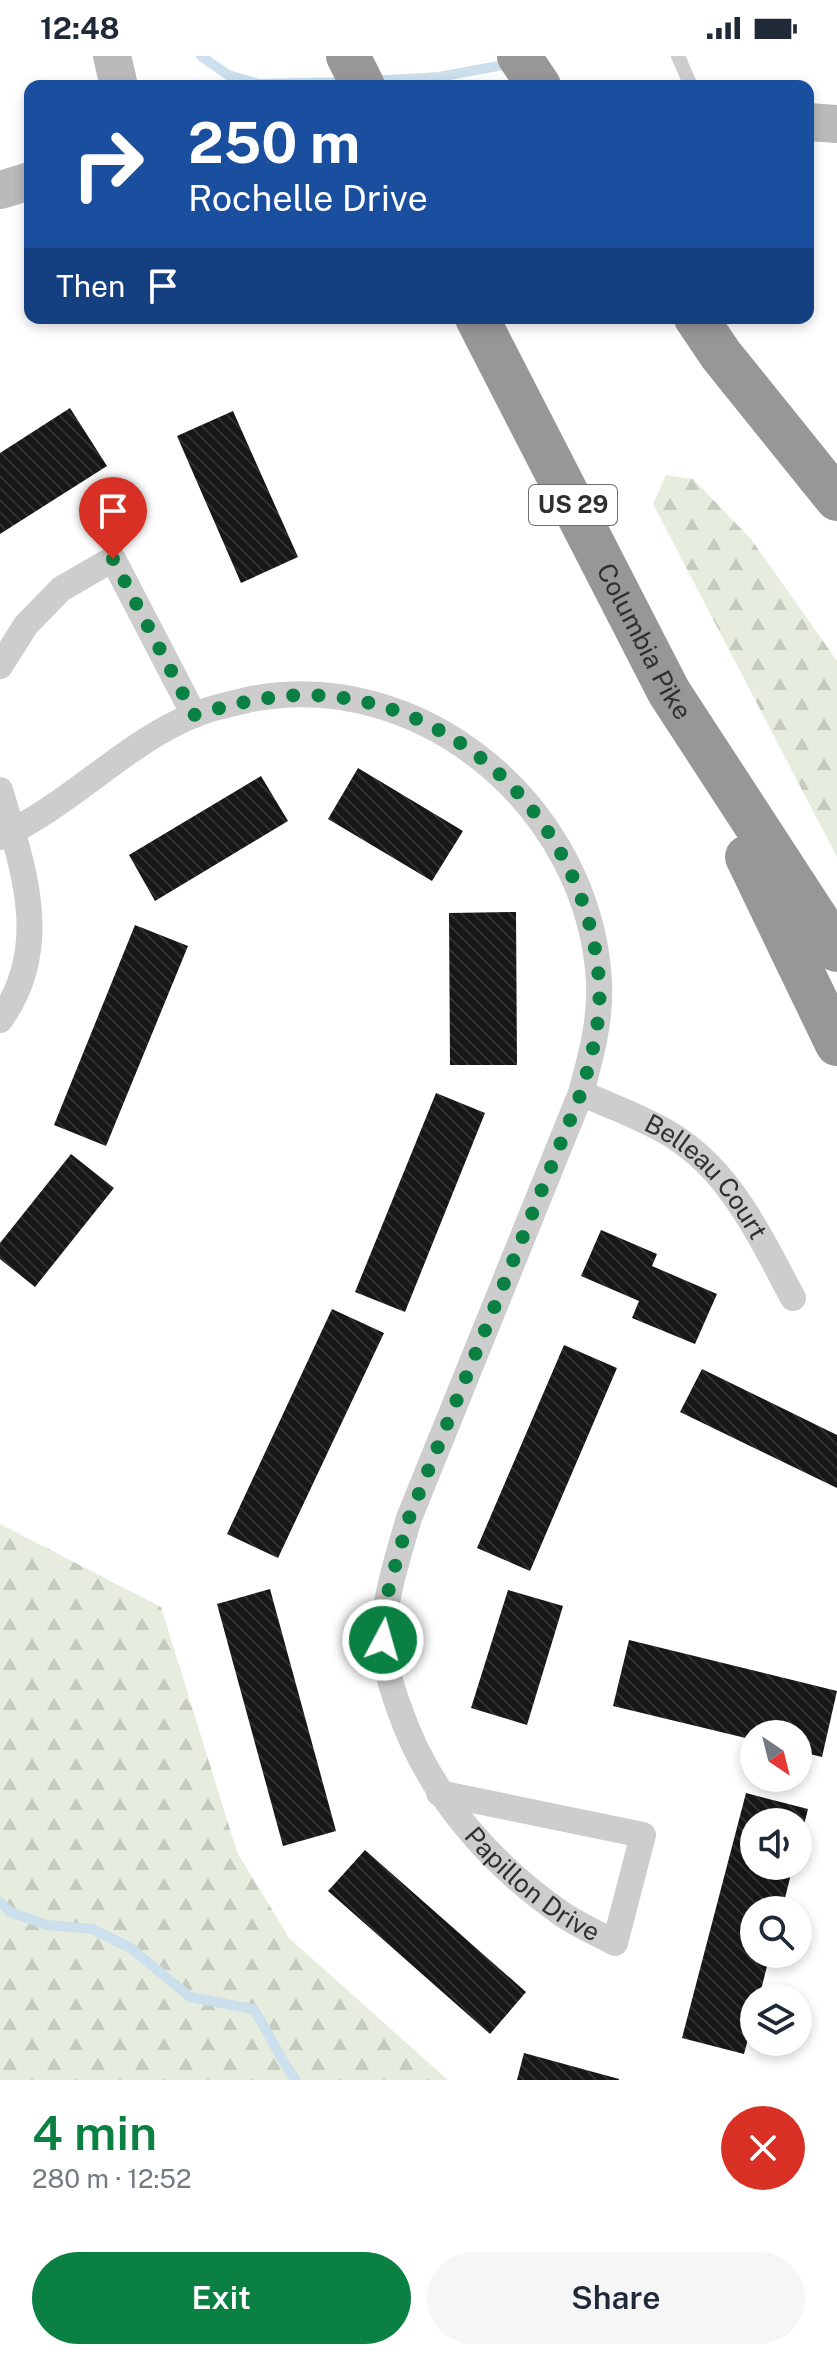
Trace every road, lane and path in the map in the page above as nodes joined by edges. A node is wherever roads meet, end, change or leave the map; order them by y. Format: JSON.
{"nodes":[{"id":1,"x":112,"y":56,"type":"edge"},
{"id":2,"x":348,"y":56,"type":"edge"},
{"id":3,"x":519,"y":56,"type":"edge"},
{"id":4,"x":678,"y":56,"type":"edge"},
{"id":5,"x":118,"y":80,"type":"edge"},
{"id":6,"x":360,"y":80,"type":"edge"},
{"id":7,"x":535,"y":80,"type":"edge"},
{"id":8,"x":688,"y":80,"type":"edge"},
{"id":9,"x":814,"y":122,"type":"edge"},
{"id":10,"x":837,"y":124,"type":"edge"},
{"id":11,"x":24,"y":183,"type":"edge"},
{"id":12,"x":0,"y":190,"type":"edge"},
{"id":13,"x":480,"y":324,"type":"edge"},
{"id":14,"x":701,"y":324,"type":"edge"},
{"id":15,"x":833,"y":495,"type":"edge"},
{"id":16,"x":0,"y":666,"type":"edge"},
{"id":17,"x":669,"y":692,"type":"junction"},
{"id":18,"x":194,"y":715,"type":"junction"},
{"id":19,"x":0,"y":790,"type":"edge"},
{"id":20,"x":6,"y":834,"type":"edge"},
{"id":21,"x":837,"y":950,"type":"edge"},
{"id":22,"x":0,"y":1020,"type":"edge"},
{"id":23,"x":837,"y":1044,"type":"edge"},
{"id":24,"x":581,"y":1093,"type":"junction"},
{"id":25,"x":793,"y":1298,"type":"dead end"},
{"id":26,"x":439,"y":1793,"type":"junction"}],
"edges":[{"from":1,"to":5,"type":"main road"},
{"from":2,"to":6,"type":"highway"},
{"from":3,"to":7,"type":"highway"},
{"from":4,"to":8,"type":"lane"},
{"from":9,"to":10,"type":"main road"},
{"from":11,"to":12,"type":"main road"},
{"from":13,"to":17,"type":"highway","name":"Columbia Pike","number":"US 29"},
{"from":14,"to":15,"type":"highway"},
{"from":16,"to":18,"type":"street"},
{"from":17,"to":21,"type":"highway","name":"Columbia Pike","number":"US 29"},
{"from":17,"to":23,"type":"highway"},
{"from":18,"to":20,"type":"street","name":"Papillon Drive"},
{"from":18,"to":24,"type":"street","name":"Papillon Drive"},
{"from":19,"to":20,"type":"street"},
{"from":20,"to":22,"type":"street"},
{"from":24,"to":25,"type":"street","name":"Belleau Court"},
{"from":24,"to":26,"type":"street","name":"Papillon Drive"},
{"from":26,"to":26,"type":"street","name":"Papillon Drive"}]}
